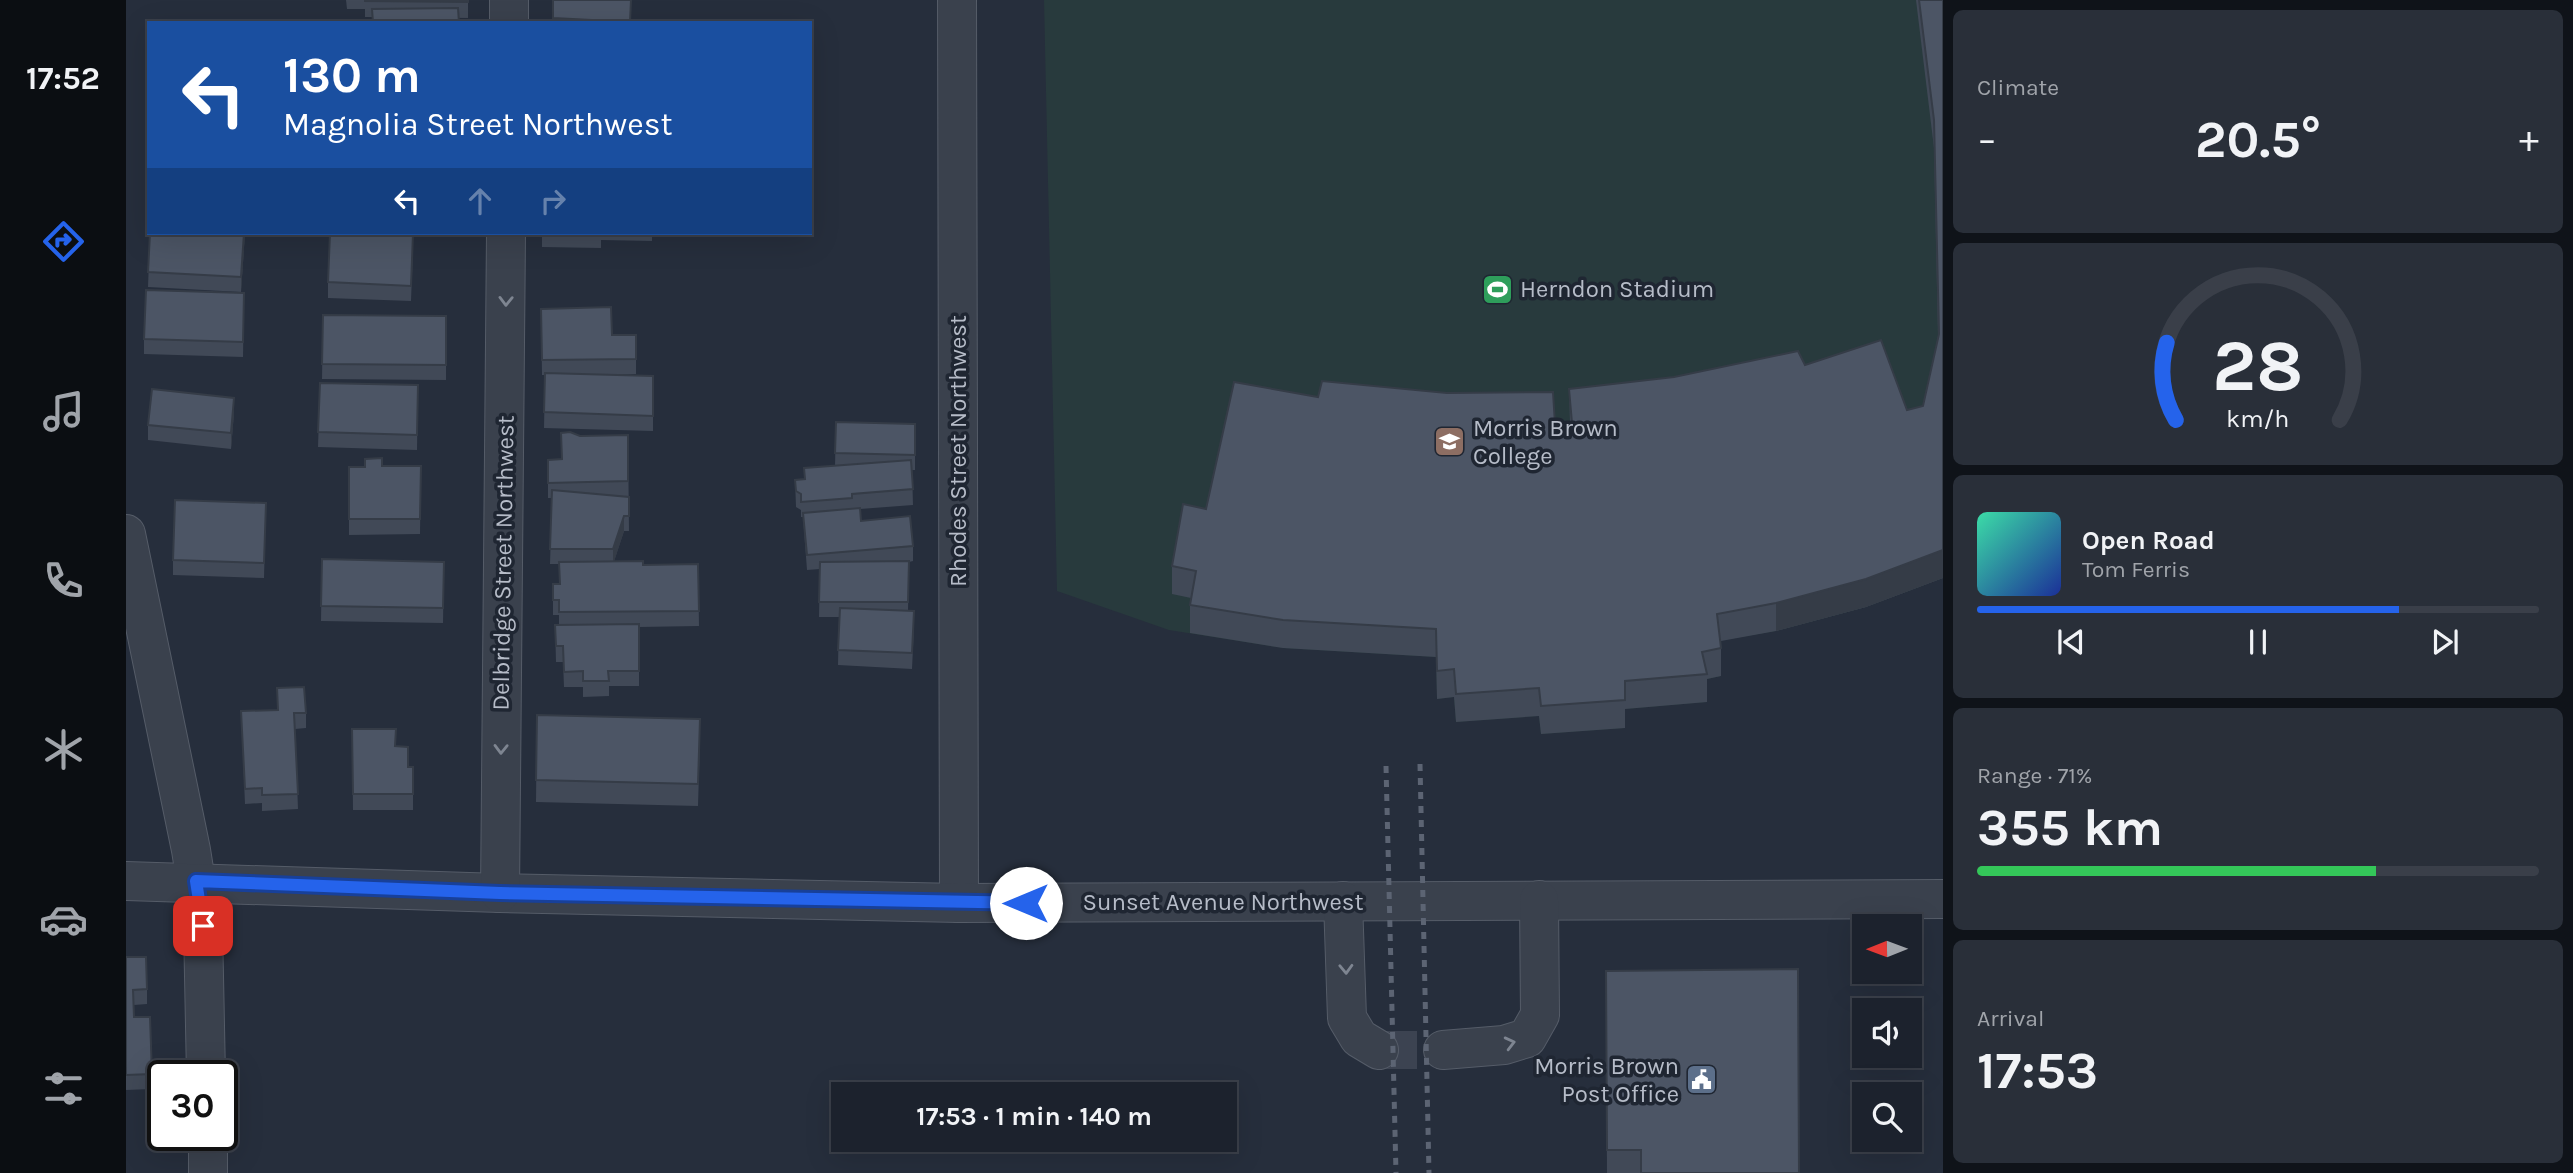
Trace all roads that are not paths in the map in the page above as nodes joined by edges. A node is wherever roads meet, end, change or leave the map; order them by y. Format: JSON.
{"nodes":[{"id":1,"x":509,"y":0,"type":"edge"},
{"id":2,"x":957,"y":0,"type":"edge"},
{"id":3,"x":509,"y":21,"type":"edge"},
{"id":4,"x":506,"y":235,"type":"edge"},
{"id":5,"x":126,"y":534,"type":"edge"},
{"id":6,"x":126,"y":881,"type":"edge"},
{"id":7,"x":196,"y":881,"type":"junction"},
{"id":8,"x":500,"y":893,"type":"junction"},
{"id":9,"x":1943,"y":899,"type":"edge"},
{"id":10,"x":1539,"y":900,"type":"junction"},
{"id":11,"x":1343,"y":901,"type":"junction"},
{"id":12,"x":960,"y":903,"type":"junction"},
{"id":13,"x":1378,"y":1050,"type":"tunnel mouth"},
{"id":14,"x":1443,"y":1050,"type":"tunnel mouth"},
{"id":15,"x":206,"y":1060,"type":"edge"},
{"id":16,"x":208,"y":1151,"type":"edge"},
{"id":17,"x":208,"y":1173,"type":"edge"}],
"edges":[{"from":1,"to":3,"type":"street"},
{"from":2,"to":12,"type":"street","name":"Rhodes Street Northwest"},
{"from":4,"to":8,"type":"street","name":"Delbridge Street Northwest","one_way":true},
{"from":5,"to":7,"type":"street"},
{"from":6,"to":7,"type":"street","name":"Sunset Avenue Northwest"},
{"from":7,"to":8,"type":"street","name":"Sunset Avenue Northwest"},
{"from":7,"to":15,"type":"street"},
{"from":8,"to":12,"type":"street","name":"Sunset Avenue Northwest"},
{"from":9,"to":10,"type":"street","name":"Sunset Avenue Northwest"},
{"from":10,"to":11,"type":"street","name":"Sunset Avenue Northwest"},
{"from":14,"to":10,"type":"street","one_way":true},
{"from":11,"to":12,"type":"street","name":"Sunset Avenue Northwest"},
{"from":11,"to":13,"type":"street","one_way":true},
{"from":16,"to":17,"type":"street"}]}
